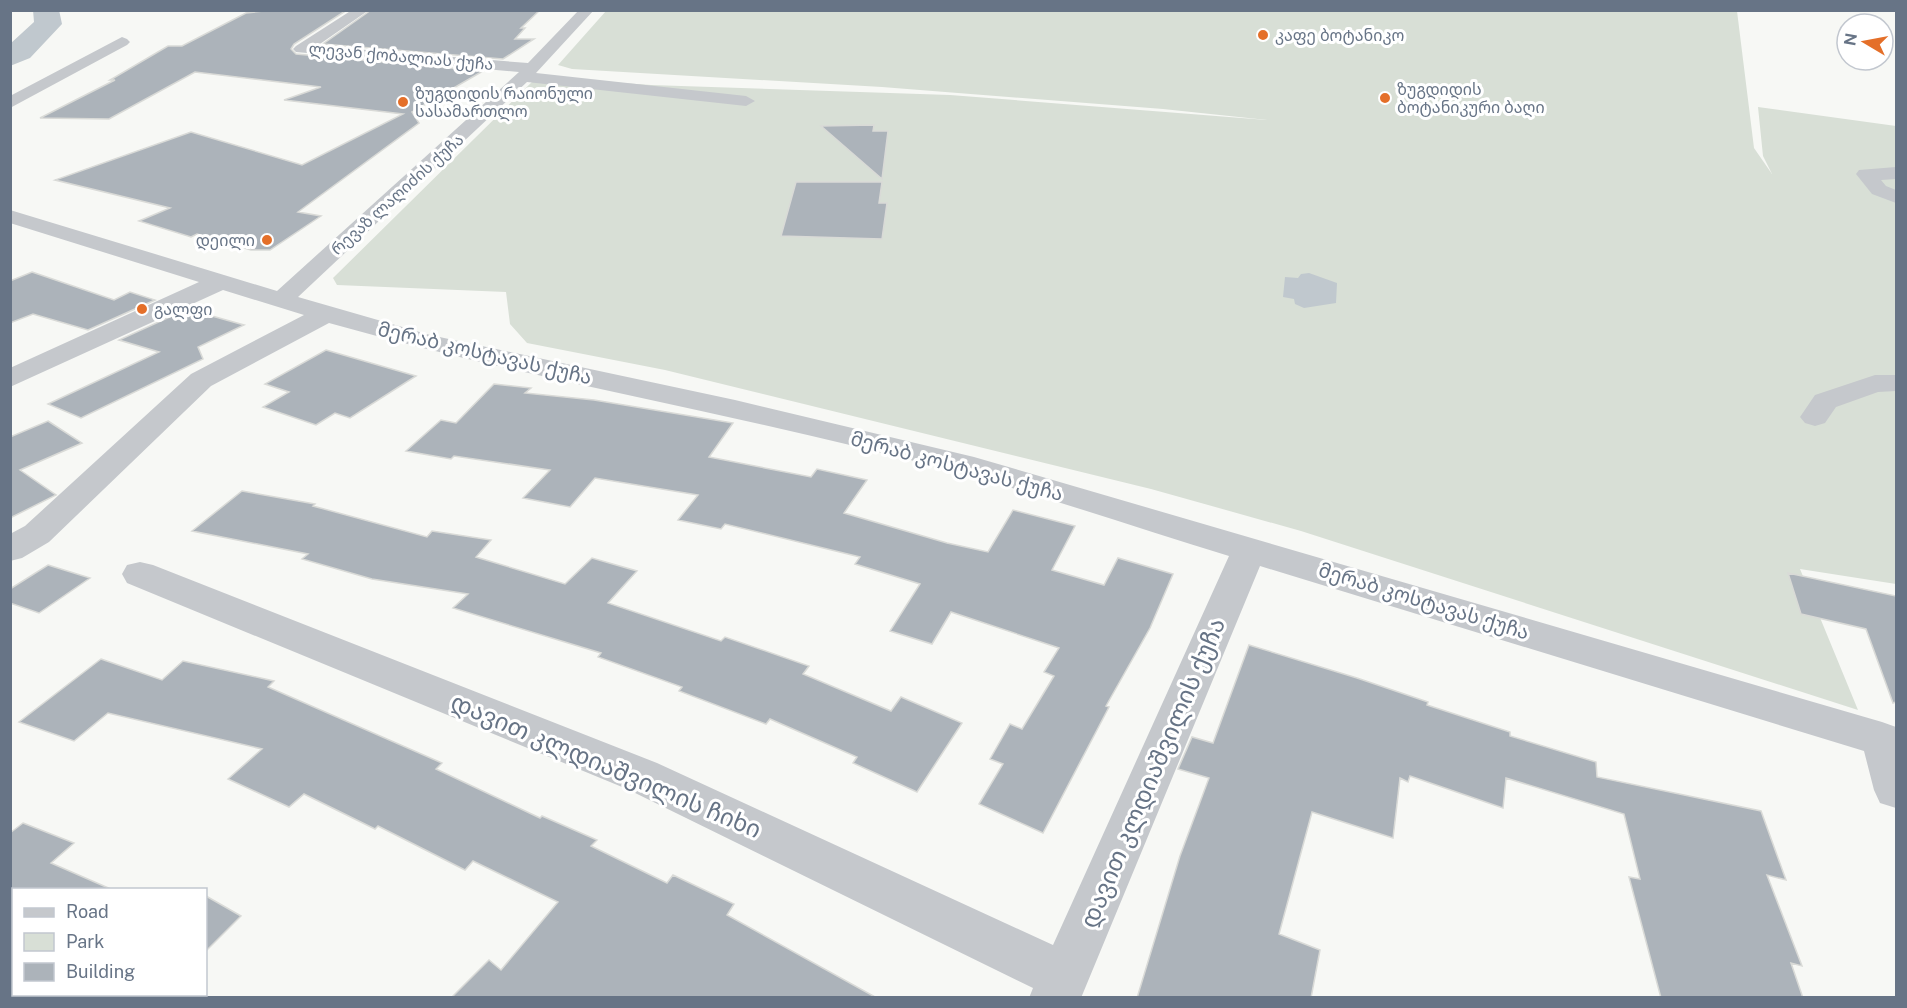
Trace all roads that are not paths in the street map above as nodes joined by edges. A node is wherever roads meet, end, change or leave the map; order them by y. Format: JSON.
{"nodes":[{"id":1,"x":362,"y":10,"type":"edge"},
{"id":2,"x":587,"y":10,"type":"edge"},
{"id":3,"x":122,"y":42,"type":"dead end"},
{"id":4,"x":528,"y":73,"type":"junction"},
{"id":5,"x":746,"y":101,"type":"dead end"},
{"id":6,"x":10,"y":103,"type":"edge"},
{"id":7,"x":1896,"y":172,"type":"edge"},
{"id":8,"x":1896,"y":197,"type":"edge"},
{"id":9,"x":10,"y":216,"type":"edge"},
{"id":10,"x":222,"y":281,"type":"junction"},
{"id":11,"x":281,"y":300,"type":"junction"},
{"id":12,"x":326,"y":314,"type":"junction"},
{"id":13,"x":10,"y":379,"type":"edge"},
{"id":14,"x":1896,"y":383,"type":"edge"},
{"id":15,"x":1815,"y":417,"type":"dead end"},
{"id":16,"x":1250,"y":549,"type":"junction"},
{"id":17,"x":10,"y":550,"type":"edge"},
{"id":18,"x":140,"y":574,"type":"dead end"},
{"id":19,"x":1889,"y":742,"type":"edge"},
{"id":20,"x":1896,"y":790,"type":"edge"},
{"id":21,"x":1060,"y":987,"type":"edge"}],
"edges":[{"from":1,"to":4,"type":"street","name":"ლევან ქობალიას ქუჩა"},
{"from":2,"to":4,"type":"street","name":"რევაზ ლაღიძის ქუჩა"},
{"from":3,"to":6,"type":"street"},
{"from":4,"to":5,"type":"street"},
{"from":4,"to":11,"type":"street","name":"რევაზ ლაღიძის ქუჩა"},
{"from":7,"to":8,"type":"street"},
{"from":9,"to":10,"type":"street","name":"მერაბ კოსტავას ქუჩა"},
{"from":10,"to":11,"type":"street","name":"მერაბ კოსტავას ქუჩა"},
{"from":10,"to":13,"type":"street"},
{"from":11,"to":12,"type":"street","name":"მერაბ კოსტავას ქუჩა"},
{"from":12,"to":16,"type":"street","name":"მერაბ კოსტავას ქუჩა"},
{"from":12,"to":17,"type":"street"},
{"from":14,"to":15,"type":"street"},
{"from":16,"to":19,"type":"street","name":"მერაბ კოსტავას ქუჩა"},
{"from":16,"to":21,"type":"street","name":"დავით კლდიაშვილის ქუჩა"},
{"from":18,"to":21,"type":"street","name":"დავით კლდიაშვილის ჩიხი"},
{"from":19,"to":20,"type":"street"}]}
